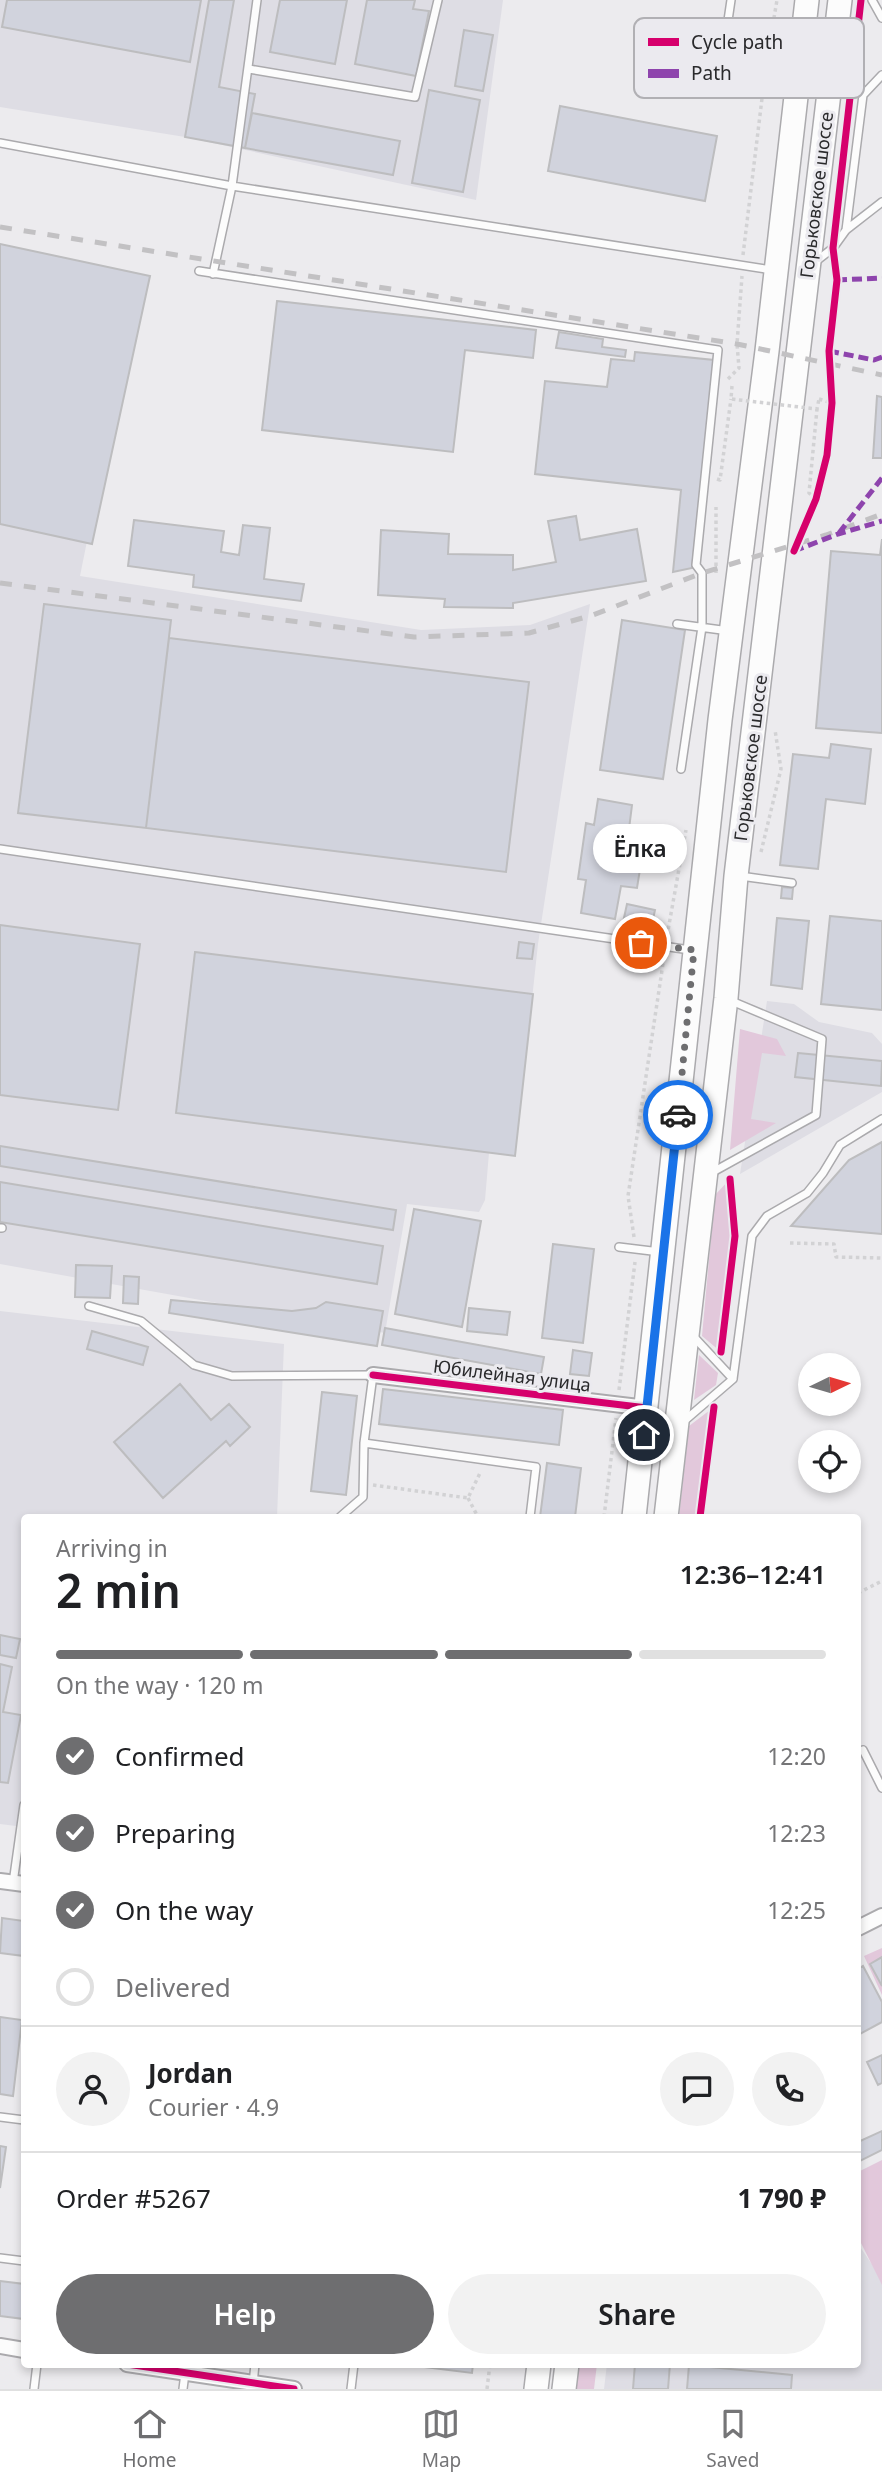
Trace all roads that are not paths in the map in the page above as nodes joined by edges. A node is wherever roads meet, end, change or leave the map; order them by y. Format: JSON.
{"nodes":[{"id":1,"x":257,"y":0,"type":"edge"},
{"id":2,"x":438,"y":0,"type":"edge"},
{"id":3,"x":731,"y":0,"type":"edge"},
{"id":4,"x":807,"y":0,"type":"edge"},
{"id":5,"x":839,"y":0,"type":"edge"},
{"id":6,"x":872,"y":0,"type":"edge"},
{"id":7,"x":728,"y":18,"type":"edge"},
{"id":8,"x":805,"y":18,"type":"edge"},
{"id":9,"x":837,"y":18,"type":"edge"},
{"id":10,"x":882,"y":18,"type":"edge"},
{"id":11,"x":249,"y":69,"type":"junction"},
{"id":12,"x":882,"y":75,"type":"edge"},
{"id":13,"x":864,"y":94,"type":"edge"},
{"id":14,"x":795,"y":98,"type":"edge"},
{"id":15,"x":828,"y":98,"type":"edge"},
{"id":16,"x":863,"y":98,"type":"edge"},
{"id":17,"x":0,"y":143,"type":"edge"},
{"id":18,"x":232,"y":186,"type":"junction"},
{"id":19,"x":882,"y":202,"type":"edge"},
{"id":20,"x":846,"y":230,"type":"junction"},
{"id":21,"x":809,"y":267,"type":"junction"},
{"id":22,"x":199,"y":271,"type":"dead end"},
{"id":23,"x":776,"y":271,"type":"junction"},
{"id":24,"x":213,"y":274,"type":"junction"},
{"id":25,"x":677,"y":624,"type":"dead end"},
{"id":26,"x":702,"y":627,"type":"junction"},
{"id":27,"x":731,"y":631,"type":"junction"},
{"id":28,"x":681,"y":769,"type":"dead end"},
{"id":29,"x":0,"y":849,"type":"edge"},
{"id":30,"x":736,"y":876,"type":"junction"},
{"id":31,"x":792,"y":883,"type":"dead end"},
{"id":32,"x":694,"y":950,"type":"junction"},
{"id":33,"x":726,"y":998,"type":"junction"},
{"id":34,"x":882,"y":1119,"type":"edge"},
{"id":35,"x":704,"y":1177,"type":"junction"},
{"id":36,"x":619,"y":1247,"type":"dead end"},
{"id":37,"x":664,"y":1252,"type":"junction"},
{"id":38,"x":89,"y":1306,"type":"dead end"},
{"id":39,"x":689,"y":1332,"type":"junction"},
{"id":40,"x":373,"y":1376,"type":"junction"},
{"id":41,"x":733,"y":1379,"type":"junction"},
{"id":42,"x":647,"y":1408,"type":"junction"},
{"id":43,"x":678,"y":1427,"type":"junction"},
{"id":44,"x":364,"y":1443,"type":"junction"},
{"id":45,"x":343,"y":1514,"type":"edge"},
{"id":46,"x":530,"y":1514,"type":"edge"},
{"id":47,"x":634,"y":1514,"type":"edge"},
{"id":48,"x":666,"y":1514,"type":"edge"},
{"id":49,"x":863,"y":1750,"type":"dead end"},
{"id":50,"x":882,"y":1788,"type":"edge"},
{"id":51,"x":21,"y":1824,"type":"edge"},
{"id":52,"x":12,"y":1883,"type":"edge"},
{"id":53,"x":882,"y":1916,"type":"edge"},
{"id":54,"x":861,"y":1926,"type":"edge"},
{"id":55,"x":0,"y":2117,"type":"edge"},
{"id":56,"x":21,"y":2120,"type":"edge"},
{"id":57,"x":0,"y":2258,"type":"edge"},
{"id":58,"x":21,"y":2260,"type":"edge"},
{"id":59,"x":0,"y":2346,"type":"edge"},
{"id":60,"x":21,"y":2350,"type":"edge"},
{"id":61,"x":37,"y":2368,"type":"edge"},
{"id":62,"x":156,"y":2368,"type":"edge"},
{"id":63,"x":255,"y":2368,"type":"edge"},
{"id":64,"x":354,"y":2368,"type":"edge"},
{"id":65,"x":539,"y":2368,"type":"edge"},
{"id":66,"x":567,"y":2368,"type":"edge"},
{"id":67,"x":185,"y":2372,"type":"junction"},
{"id":68,"x":253,"y":2384,"type":"junction"},
{"id":69,"x":34,"y":2389,"type":"edge"},
{"id":70,"x":183,"y":2389,"type":"edge"},
{"id":71,"x":294,"y":2389,"type":"edge"},
{"id":72,"x":351,"y":2389,"type":"edge"},
{"id":73,"x":536,"y":2389,"type":"edge"},
{"id":74,"x":564,"y":2389,"type":"edge"}],
"edges":[{"from":1,"to":11,"type":"lane"},
{"from":2,"to":11,"type":"lane"},
{"from":3,"to":7,"type":"lane"},
{"from":4,"to":8,"type":"main road","name":"Горьковское шоссе"},
{"from":5,"to":9,"type":"main road","name":"Горьковское шоссе"},
{"from":6,"to":10,"type":"lane"},
{"from":11,"to":18,"type":"lane"},
{"from":12,"to":13,"type":"lane"},
{"from":14,"to":23,"type":"main road","name":"Горьковское шоссе"},
{"from":15,"to":21,"type":"main road","name":"Горьковское шоссе"},
{"from":16,"to":20,"type":"lane"},
{"from":17,"to":18,"type":"lane"},
{"from":18,"to":23,"type":"lane"},
{"from":18,"to":24,"type":"lane"},
{"from":19,"to":20,"type":"lane"},
{"from":20,"to":21,"type":"lane"},
{"from":21,"to":30,"type":"main road","name":"Горьковское шоссе"},
{"from":22,"to":24,"type":"lane"},
{"from":23,"to":27,"type":"main road","name":"Горьковское шоссе"},
{"from":24,"to":26,"type":"lane"},
{"from":25,"to":26,"type":"lane"},
{"from":26,"to":27,"type":"lane"},
{"from":26,"to":28,"type":"lane"},
{"from":27,"to":32,"type":"main road","name":"Горьковское шоссе"},
{"from":29,"to":32,"type":"lane"},
{"from":30,"to":31,"type":"lane"},
{"from":30,"to":33,"type":"main road","name":"Горьковское шоссе"},
{"from":32,"to":37,"type":"main road","name":"Горьковское шоссе"},
{"from":33,"to":35,"type":"main road","name":"Горьковское шоссе"},
{"from":33,"to":35,"type":"lane"},
{"from":34,"to":41,"type":"lane"},
{"from":35,"to":39,"type":"main road","name":"Горьковское шоссе"},
{"from":36,"to":37,"type":"lane"},
{"from":37,"to":42,"type":"main road","name":"Горьковское шоссе"},
{"from":38,"to":40,"type":"lane"},
{"from":39,"to":41,"type":"lane"},
{"from":39,"to":43,"type":"main road","name":"Горьковское шоссе"},
{"from":40,"to":42,"type":"street","name":"Юбилейная улица"},
{"from":40,"to":44,"type":"lane"},
{"from":41,"to":43,"type":"lane"},
{"from":42,"to":47,"type":"main road","name":"Горьковское шоссе"},
{"from":43,"to":48,"type":"main road","name":"Горьковское шоссе"},
{"from":44,"to":45,"type":"lane"},
{"from":44,"to":46,"type":"lane"},
{"from":49,"to":50,"type":"lane"},
{"from":51,"to":52,"type":"lane"},
{"from":53,"to":54,"type":"street"},
{"from":55,"to":56,"type":"lane"},
{"from":57,"to":58,"type":"lane"},
{"from":59,"to":60,"type":"street"},
{"from":61,"to":69,"type":"lane"},
{"from":62,"to":67,"type":"street"},
{"from":63,"to":68,"type":"lane"},
{"from":64,"to":72,"type":"lane"},
{"from":65,"to":73,"type":"main road"},
{"from":66,"to":74,"type":"main road"},
{"from":67,"to":68,"type":"street"},
{"from":67,"to":70,"type":"lane"},
{"from":68,"to":71,"type":"street"}]}
